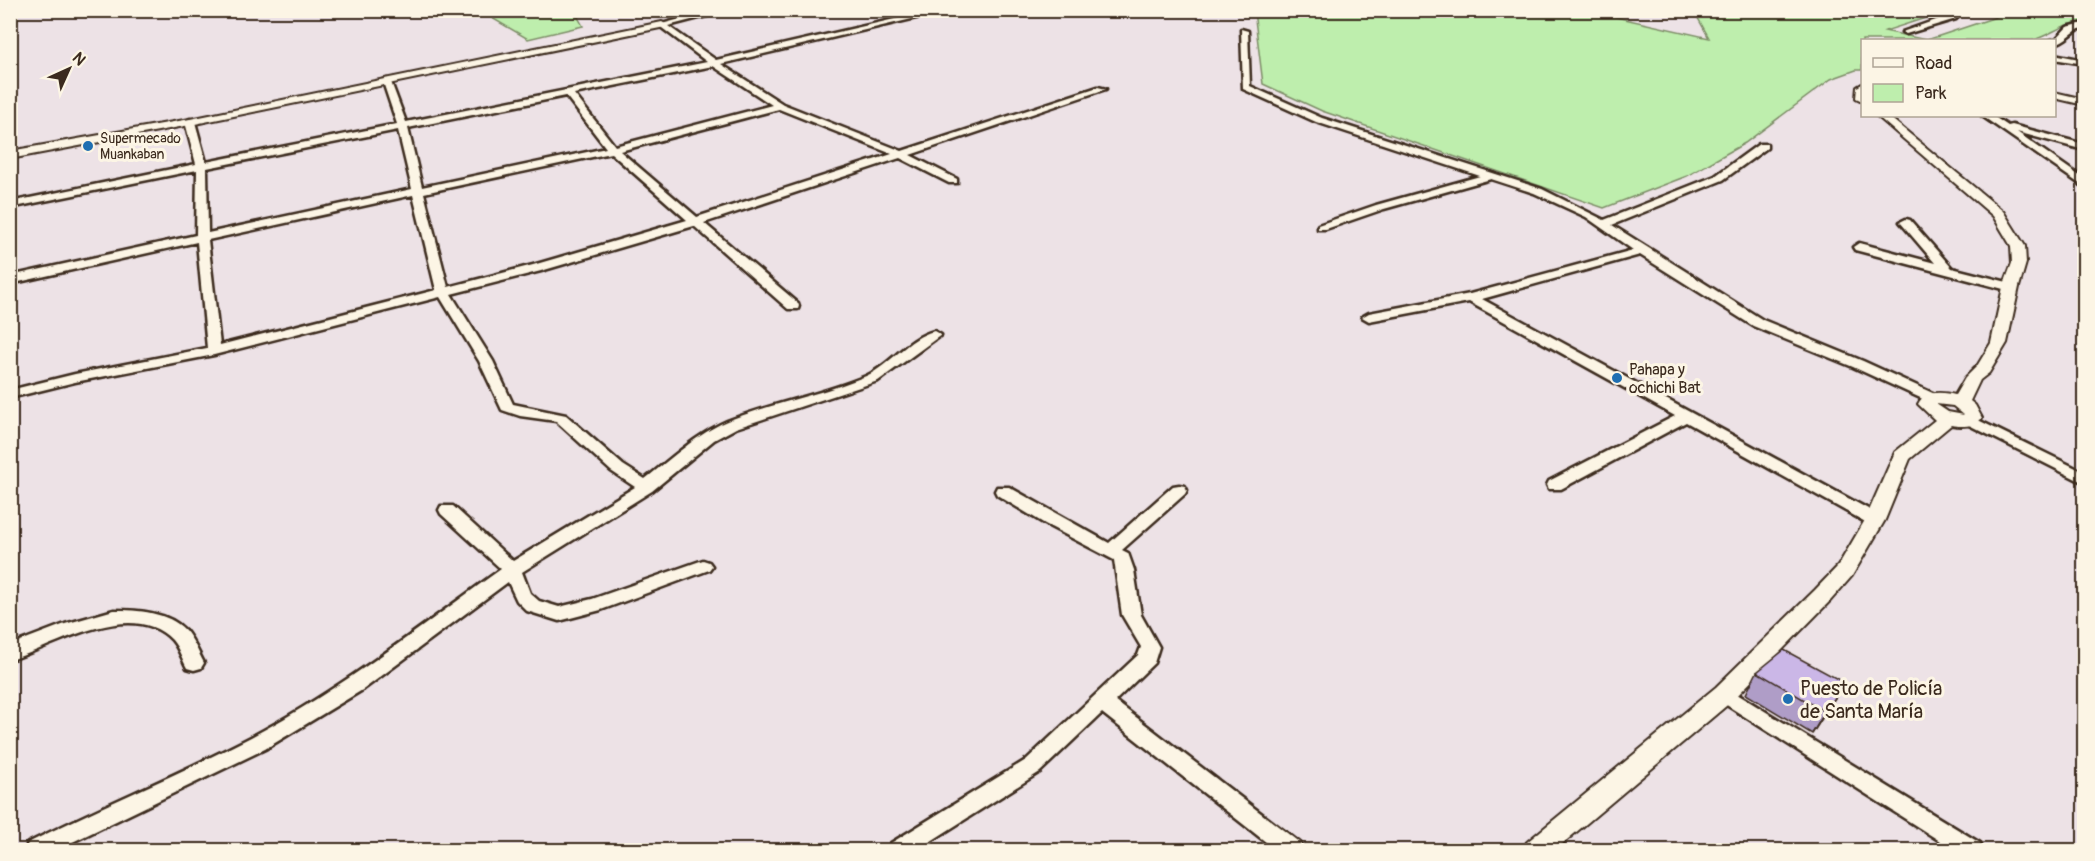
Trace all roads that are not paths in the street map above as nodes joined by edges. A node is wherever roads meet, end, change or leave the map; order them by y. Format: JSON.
{"nodes":[{"id":1,"x":726,"y":10,"type":"edge"},
{"id":2,"x":946,"y":10,"type":"edge"},
{"id":3,"x":1961,"y":10,"type":"edge"},
{"id":4,"x":658,"y":21,"type":"junction"},
{"id":5,"x":2085,"y":25,"type":"edge"},
{"id":6,"x":1244,"y":31,"type":"dead end"},
{"id":7,"x":1906,"y":32,"type":"dead end"},
{"id":8,"x":2056,"y":42,"type":"edge"},
{"id":9,"x":2056,"y":56,"type":"edge"},
{"id":10,"x":2085,"y":62,"type":"edge"},
{"id":11,"x":714,"y":63,"type":"junction"},
{"id":12,"x":387,"y":82,"type":"junction"},
{"id":13,"x":1101,"y":89,"type":"dead end"},
{"id":14,"x":568,"y":92,"type":"junction"},
{"id":15,"x":2056,"y":95,"type":"edge"},
{"id":16,"x":2085,"y":102,"type":"edge"},
{"id":17,"x":780,"y":106,"type":"junction"},
{"id":18,"x":1883,"y":117,"type":"edge"},
{"id":19,"x":1988,"y":117,"type":"edge"},
{"id":20,"x":190,"y":122,"type":"junction"},
{"id":21,"x":402,"y":125,"type":"junction"},
{"id":22,"x":2000,"y":125,"type":"junction"},
{"id":23,"x":1763,"y":146,"type":"dead end"},
{"id":24,"x":2085,"y":147,"type":"edge"},
{"id":25,"x":613,"y":150,"type":"junction"},
{"id":26,"x":898,"y":153,"type":"junction"},
{"id":27,"x":10,"y":155,"type":"edge"},
{"id":28,"x":202,"y":168,"type":"junction"},
{"id":29,"x":1489,"y":177,"type":"junction"},
{"id":30,"x":953,"y":181,"type":"dead end"},
{"id":31,"x":2085,"y":184,"type":"edge"},
{"id":32,"x":419,"y":191,"type":"junction"},
{"id":33,"x":10,"y":206,"type":"edge"},
{"id":34,"x":694,"y":222,"type":"junction"},
{"id":35,"x":1906,"y":222,"type":"dead end"},
{"id":36,"x":1603,"y":224,"type":"junction"},
{"id":37,"x":1322,"y":227,"type":"dead end"},
{"id":38,"x":202,"y":237,"type":"junction"},
{"id":39,"x":1858,"y":247,"type":"dead end"},
{"id":40,"x":1642,"y":251,"type":"junction"},
{"id":41,"x":1949,"y":272,"type":"junction"},
{"id":42,"x":10,"y":280,"type":"edge"},
{"id":43,"x":2011,"y":287,"type":"junction"},
{"id":44,"x":442,"y":290,"type":"junction"},
{"id":45,"x":1471,"y":298,"type":"junction"},
{"id":46,"x":792,"y":306,"type":"dead end"},
{"id":47,"x":1369,"y":317,"type":"dead end"},
{"id":48,"x":934,"y":335,"type":"dead end"},
{"id":49,"x":214,"y":351,"type":"junction"},
{"id":50,"x":10,"y":394,"type":"edge"},
{"id":51,"x":1932,"y":398,"type":"joint"},
{"id":52,"x":1959,"y":414,"type":"junction"},
{"id":53,"x":1688,"y":416,"type":"junction"},
{"id":54,"x":2085,"y":478,"type":"edge"},
{"id":55,"x":1555,"y":485,"type":"dead end"},
{"id":56,"x":646,"y":487,"type":"junction"},
{"id":57,"x":1179,"y":490,"type":"dead end"},
{"id":58,"x":1003,"y":491,"type":"dead end"},
{"id":59,"x":447,"y":510,"type":"dead end"},
{"id":60,"x":1875,"y":520,"type":"junction"},
{"id":61,"x":1112,"y":550,"type":"junction"},
{"id":62,"x":703,"y":566,"type":"dead end"},
{"id":63,"x":512,"y":570,"type":"junction"},
{"id":64,"x":10,"y":653,"type":"edge"},
{"id":65,"x":194,"y":663,"type":"dead end"},
{"id":66,"x":1724,"y":694,"type":"junction"},
{"id":67,"x":1101,"y":701,"type":"junction"},
{"id":68,"x":36,"y":850,"type":"edge"},
{"id":69,"x":899,"y":850,"type":"edge"},
{"id":70,"x":1292,"y":850,"type":"edge"},
{"id":71,"x":1536,"y":850,"type":"edge"},
{"id":72,"x":1972,"y":850,"type":"edge"}],
"edges":[{"from":1,"to":4,"type":"street"},
{"from":2,"to":11,"type":"street"},
{"from":3,"to":7,"type":"street"},
{"from":4,"to":11,"type":"street"},
{"from":4,"to":12,"type":"street"},
{"from":5,"to":8,"type":"street"},
{"from":6,"to":29,"type":"street"},
{"from":9,"to":10,"type":"street"},
{"from":11,"to":14,"type":"street"},
{"from":11,"to":17,"type":"street"},
{"from":12,"to":20,"type":"street"},
{"from":12,"to":21,"type":"street"},
{"from":13,"to":26,"type":"street"},
{"from":14,"to":21,"type":"street"},
{"from":14,"to":25,"type":"street"},
{"from":15,"to":16,"type":"street"},
{"from":17,"to":25,"type":"street"},
{"from":17,"to":26,"type":"street"},
{"from":18,"to":43,"type":"street"},
{"from":19,"to":22,"type":"street"},
{"from":20,"to":27,"type":"street"},
{"from":20,"to":28,"type":"street"},
{"from":21,"to":28,"type":"street"},
{"from":21,"to":32,"type":"street"},
{"from":22,"to":24,"type":"street"},
{"from":22,"to":31,"type":"street"},
{"from":23,"to":36,"type":"street"},
{"from":25,"to":32,"type":"street"},
{"from":25,"to":34,"type":"street"},
{"from":26,"to":30,"type":"street"},
{"from":26,"to":34,"type":"street"},
{"from":28,"to":33,"type":"street"},
{"from":28,"to":38,"type":"street"},
{"from":29,"to":36,"type":"street"},
{"from":29,"to":37,"type":"street"},
{"from":32,"to":38,"type":"street"},
{"from":32,"to":44,"type":"street"},
{"from":34,"to":44,"type":"street"},
{"from":34,"to":46,"type":"street"},
{"from":35,"to":41,"type":"street"},
{"from":36,"to":40,"type":"street"},
{"from":38,"to":42,"type":"street"},
{"from":38,"to":49,"type":"street"},
{"from":39,"to":41,"type":"street"},
{"from":40,"to":45,"type":"street"},
{"from":40,"to":51,"type":"street"},
{"from":41,"to":43,"type":"street"},
{"from":43,"to":52,"type":"street"},
{"from":44,"to":49,"type":"street"},
{"from":44,"to":56,"type":"street"},
{"from":45,"to":47,"type":"street"},
{"from":45,"to":53,"type":"street"},
{"from":48,"to":56,"type":"street"},
{"from":49,"to":50,"type":"street"},
{"from":51,"to":52,"type":"street"},
{"from":52,"to":54,"type":"street"},
{"from":52,"to":60,"type":"street"},
{"from":53,"to":55,"type":"street"},
{"from":53,"to":60,"type":"street"},
{"from":56,"to":63,"type":"street"},
{"from":57,"to":61,"type":"street"},
{"from":58,"to":61,"type":"street"},
{"from":59,"to":63,"type":"street"},
{"from":60,"to":66,"type":"street"},
{"from":61,"to":67,"type":"street"},
{"from":62,"to":63,"type":"street"},
{"from":63,"to":68,"type":"street"},
{"from":64,"to":65,"type":"street"},
{"from":66,"to":71,"type":"street"},
{"from":66,"to":72,"type":"street"},
{"from":67,"to":69,"type":"street"},
{"from":67,"to":70,"type":"street"}]}
